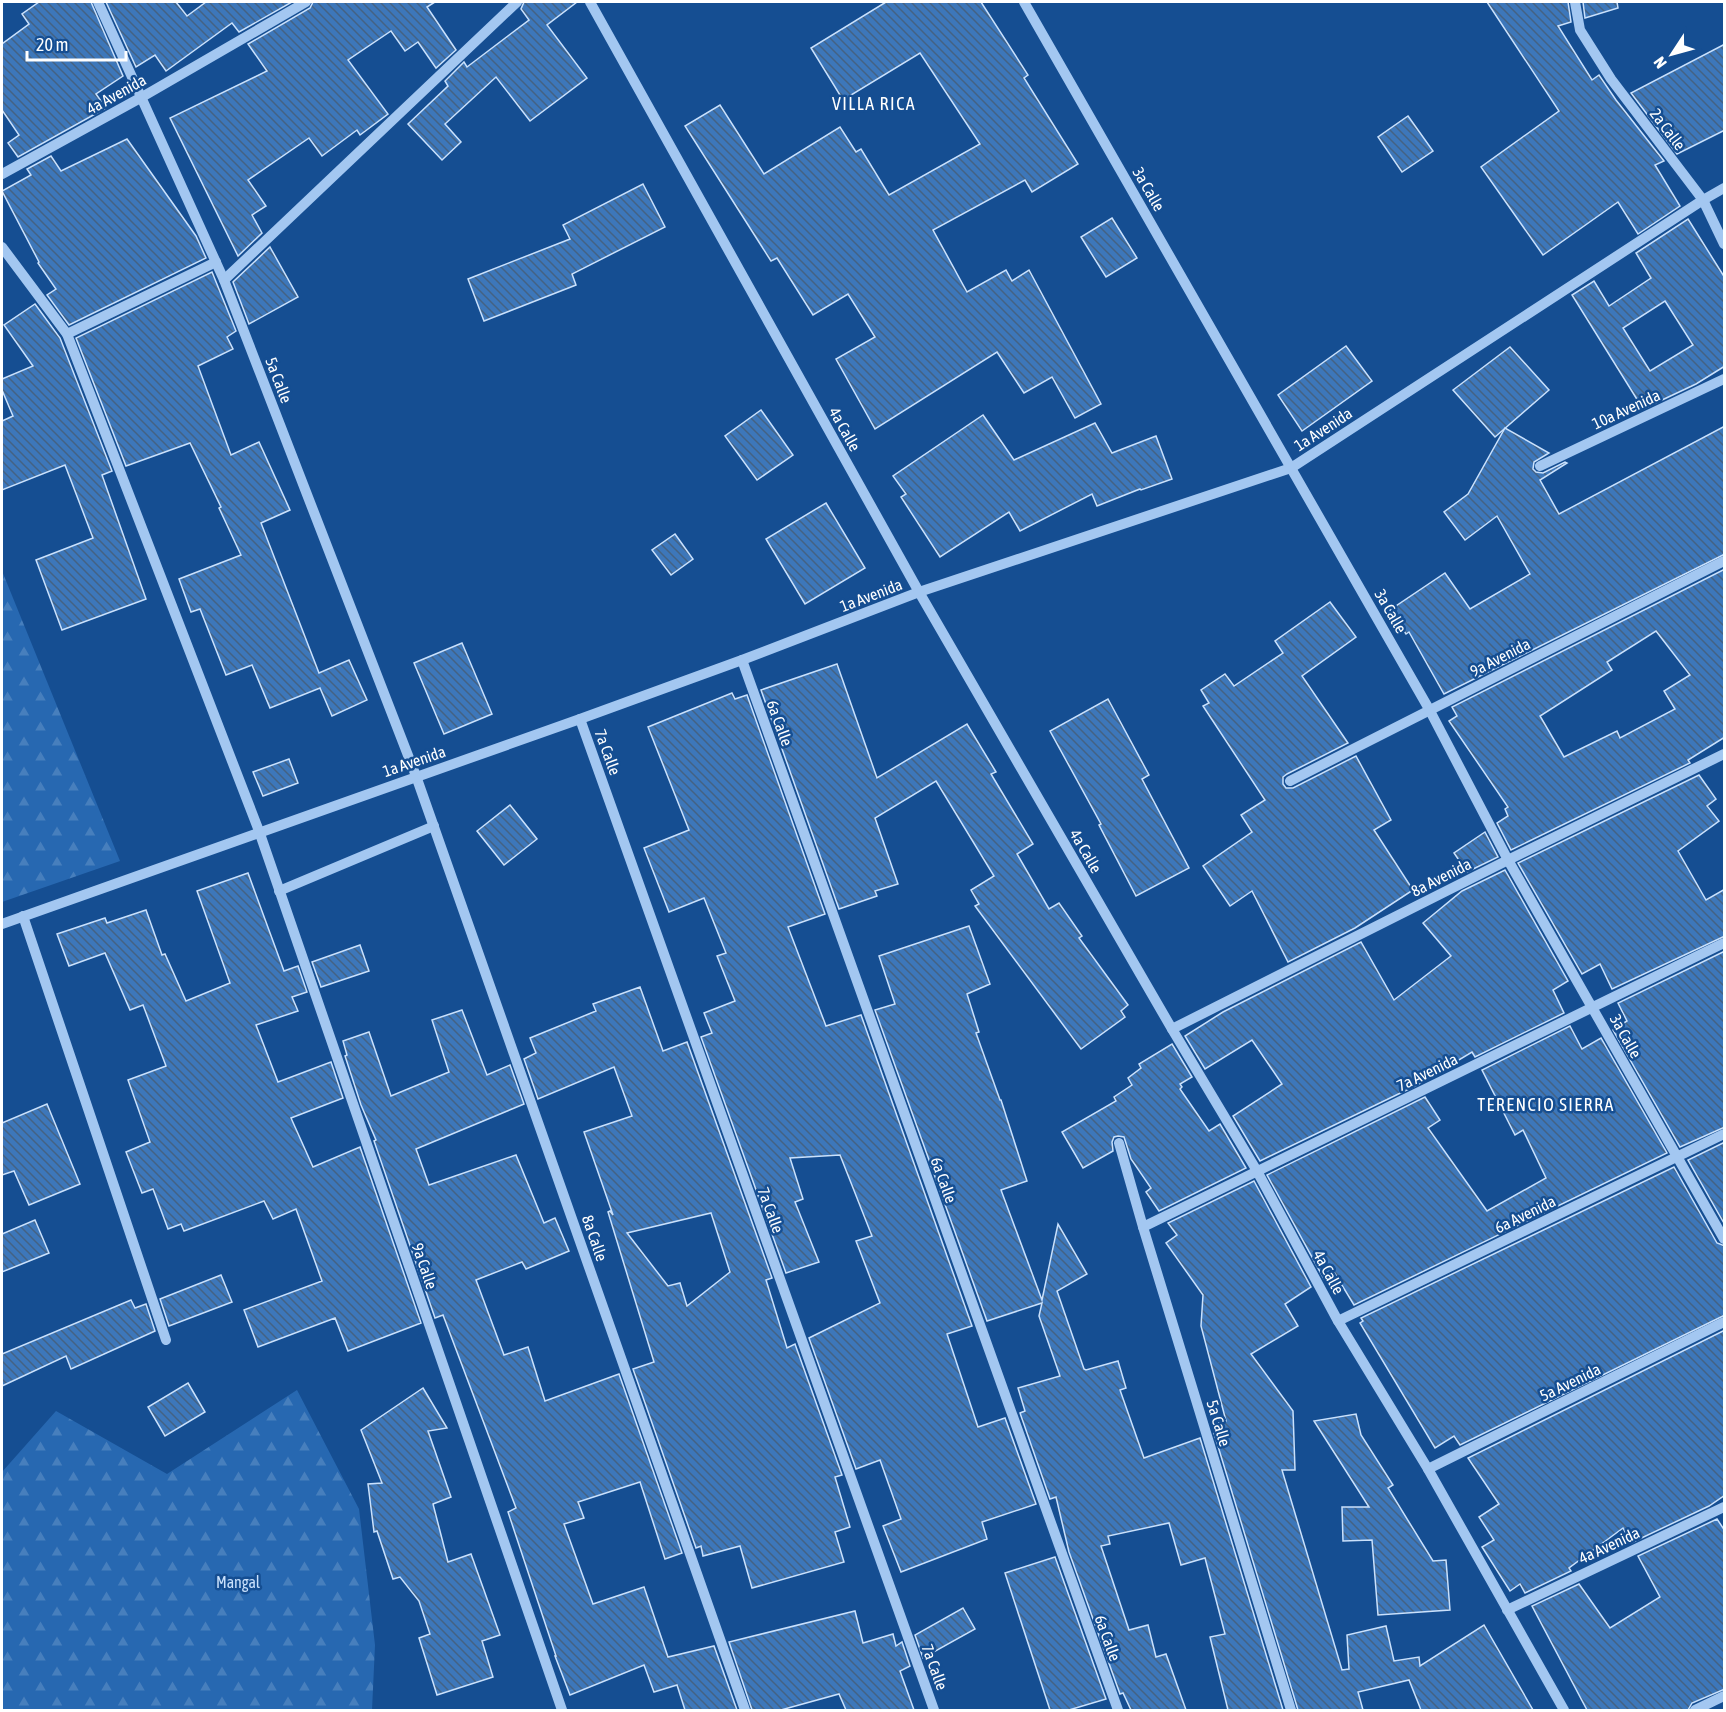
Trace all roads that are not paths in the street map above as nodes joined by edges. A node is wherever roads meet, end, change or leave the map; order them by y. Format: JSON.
{"nodes":[{"id":1,"x":98,"y":2,"type":"edge"},
{"id":2,"x":306,"y":2,"type":"edge"},
{"id":3,"x":517,"y":2,"type":"edge"},
{"id":4,"x":590,"y":2,"type":"edge"},
{"id":5,"x":1024,"y":2,"type":"edge"},
{"id":6,"x":1575,"y":2,"type":"edge"},
{"id":7,"x":142,"y":96,"type":"junction"},
{"id":8,"x":2,"y":174,"type":"edge"},
{"id":9,"x":1725,"y":188,"type":"edge"},
{"id":10,"x":1703,"y":200,"type":"junction"},
{"id":11,"x":1725,"y":243,"type":"edge"},
{"id":12,"x":2,"y":247,"type":"edge"},
{"id":13,"x":216,"y":262,"type":"junction"},
{"id":14,"x":224,"y":280,"type":"junction"},
{"id":15,"x":67,"y":334,"type":"junction"},
{"id":16,"x":1725,"y":379,"type":"edge"},
{"id":17,"x":1540,"y":466,"type":"dead end"},
{"id":18,"x":1291,"y":468,"type":"junction"},
{"id":19,"x":1725,"y":561,"type":"edge"},
{"id":20,"x":919,"y":592,"type":"junction"},
{"id":21,"x":742,"y":660,"type":"junction"},
{"id":22,"x":1429,"y":709,"type":"junction"},
{"id":23,"x":580,"y":719,"type":"junction"},
{"id":24,"x":1725,"y":754,"type":"edge"},
{"id":25,"x":416,"y":776,"type":"junction"},
{"id":26,"x":1290,"y":781,"type":"dead end"},
{"id":27,"x":434,"y":826,"type":"junction"},
{"id":28,"x":259,"y":831,"type":"junction"},
{"id":29,"x":1508,"y":860,"type":"junction"},
{"id":30,"x":279,"y":891,"type":"junction"},
{"id":31,"x":23,"y":916,"type":"junction"},
{"id":32,"x":2,"y":924,"type":"edge"},
{"id":33,"x":1725,"y":943,"type":"edge"},
{"id":34,"x":1593,"y":1008,"type":"junction"},
{"id":35,"x":1172,"y":1029,"type":"junction"},
{"id":36,"x":1725,"y":1134,"type":"edge"},
{"id":37,"x":1119,"y":1143,"type":"dead end"},
{"id":38,"x":1677,"y":1157,"type":"junction"},
{"id":39,"x":1257,"y":1171,"type":"junction"},
{"id":40,"x":1143,"y":1227,"type":"junction"},
{"id":41,"x":1725,"y":1239,"type":"edge"},
{"id":42,"x":1338,"y":1321,"type":"junction"},
{"id":43,"x":1725,"y":1322,"type":"edge"},
{"id":44,"x":166,"y":1340,"type":"dead end"},
{"id":45,"x":1428,"y":1469,"type":"junction"},
{"id":46,"x":1725,"y":1507,"type":"edge"},
{"id":47,"x":1507,"y":1610,"type":"junction"},
{"id":48,"x":1725,"y":1696,"type":"edge"},
{"id":49,"x":562,"y":1710,"type":"edge"},
{"id":50,"x":745,"y":1710,"type":"edge"},
{"id":51,"x":934,"y":1710,"type":"edge"},
{"id":52,"x":1118,"y":1710,"type":"edge"},
{"id":53,"x":1291,"y":1710,"type":"edge"},
{"id":54,"x":1564,"y":1710,"type":"edge"},
{"id":55,"x":1695,"y":1710,"type":"edge"}],
"edges":[{"from":1,"to":7,"type":"street","name":"5a Calle"},
{"from":2,"to":7,"type":"street","name":"4a Avenida"},
{"from":3,"to":14,"type":"street"},
{"from":4,"to":20,"type":"street","name":"4a Calle"},
{"from":5,"to":18,"type":"street","name":"3a Calle"},
{"from":6,"to":10,"type":"street","name":"2a Calle"},
{"from":7,"to":8,"type":"street","name":"4a Avenida"},
{"from":7,"to":13,"type":"street","name":"5a Calle"},
{"from":9,"to":10,"type":"street","name":"1a Avenida"},
{"from":10,"to":11,"type":"street","name":"2a Calle"},
{"from":10,"to":18,"type":"street","name":"1a Avenida"},
{"from":12,"to":15,"type":"street","name":"9a Calle"},
{"from":13,"to":14,"type":"street","name":"5a Calle"},
{"from":13,"to":15,"type":"street"},
{"from":14,"to":25,"type":"street","name":"5a Calle"},
{"from":15,"to":28,"type":"street","name":"9a Calle"},
{"from":16,"to":17,"type":"street","name":"10a Avenida"},
{"from":18,"to":20,"type":"street","name":"1a Avenida"},
{"from":18,"to":22,"type":"street","name":"3a Calle"},
{"from":19,"to":22,"type":"street","name":"9a Avenida"},
{"from":20,"to":21,"type":"street","name":"1a Avenida"},
{"from":20,"to":35,"type":"street","name":"4a Calle"},
{"from":21,"to":23,"type":"street","name":"1a Avenida"},
{"from":21,"to":52,"type":"street","name":"6a Calle"},
{"from":22,"to":26,"type":"street","name":"9a Avenida"},
{"from":22,"to":29,"type":"street","name":"3a Calle"},
{"from":23,"to":25,"type":"street","name":"1a Avenida"},
{"from":23,"to":51,"type":"street","name":"7a Calle"},
{"from":24,"to":29,"type":"street","name":"8a Avenida"},
{"from":25,"to":27,"type":"street","name":"8a Calle"},
{"from":25,"to":28,"type":"street","name":"1a Avenida"},
{"from":27,"to":30,"type":"street"},
{"from":27,"to":50,"type":"street","name":"8a Calle"},
{"from":28,"to":30,"type":"street","name":"9a Calle"},
{"from":28,"to":31,"type":"street","name":"1a Avenida"},
{"from":29,"to":34,"type":"street","name":"3a Calle"},
{"from":29,"to":35,"type":"street","name":"8a Avenida"},
{"from":30,"to":49,"type":"street","name":"9a Calle"},
{"from":31,"to":32,"type":"street","name":"1a Avenida"},
{"from":31,"to":44,"type":"street"},
{"from":33,"to":34,"type":"street","name":"7a Avenida"},
{"from":34,"to":38,"type":"street","name":"3a Calle"},
{"from":34,"to":39,"type":"street","name":"7a Avenida"},
{"from":35,"to":39,"type":"street","name":"4a Calle"},
{"from":36,"to":38,"type":"street","name":"6a Avenida"},
{"from":37,"to":40,"type":"street","name":"5a Calle"},
{"from":38,"to":41,"type":"street","name":"3a Calle"},
{"from":38,"to":42,"type":"street","name":"6a Avenida"},
{"from":39,"to":40,"type":"street","name":"7a Avenida"},
{"from":39,"to":42,"type":"street","name":"4a Calle"},
{"from":40,"to":53,"type":"street","name":"5a Calle"},
{"from":42,"to":45,"type":"street","name":"4a Calle"},
{"from":43,"to":45,"type":"street","name":"5a Avenida"},
{"from":45,"to":47,"type":"street","name":"4a Calle"},
{"from":46,"to":47,"type":"street","name":"4a Avenida"},
{"from":47,"to":54,"type":"street","name":"4a Calle"},
{"from":48,"to":55,"type":"street"}]}
